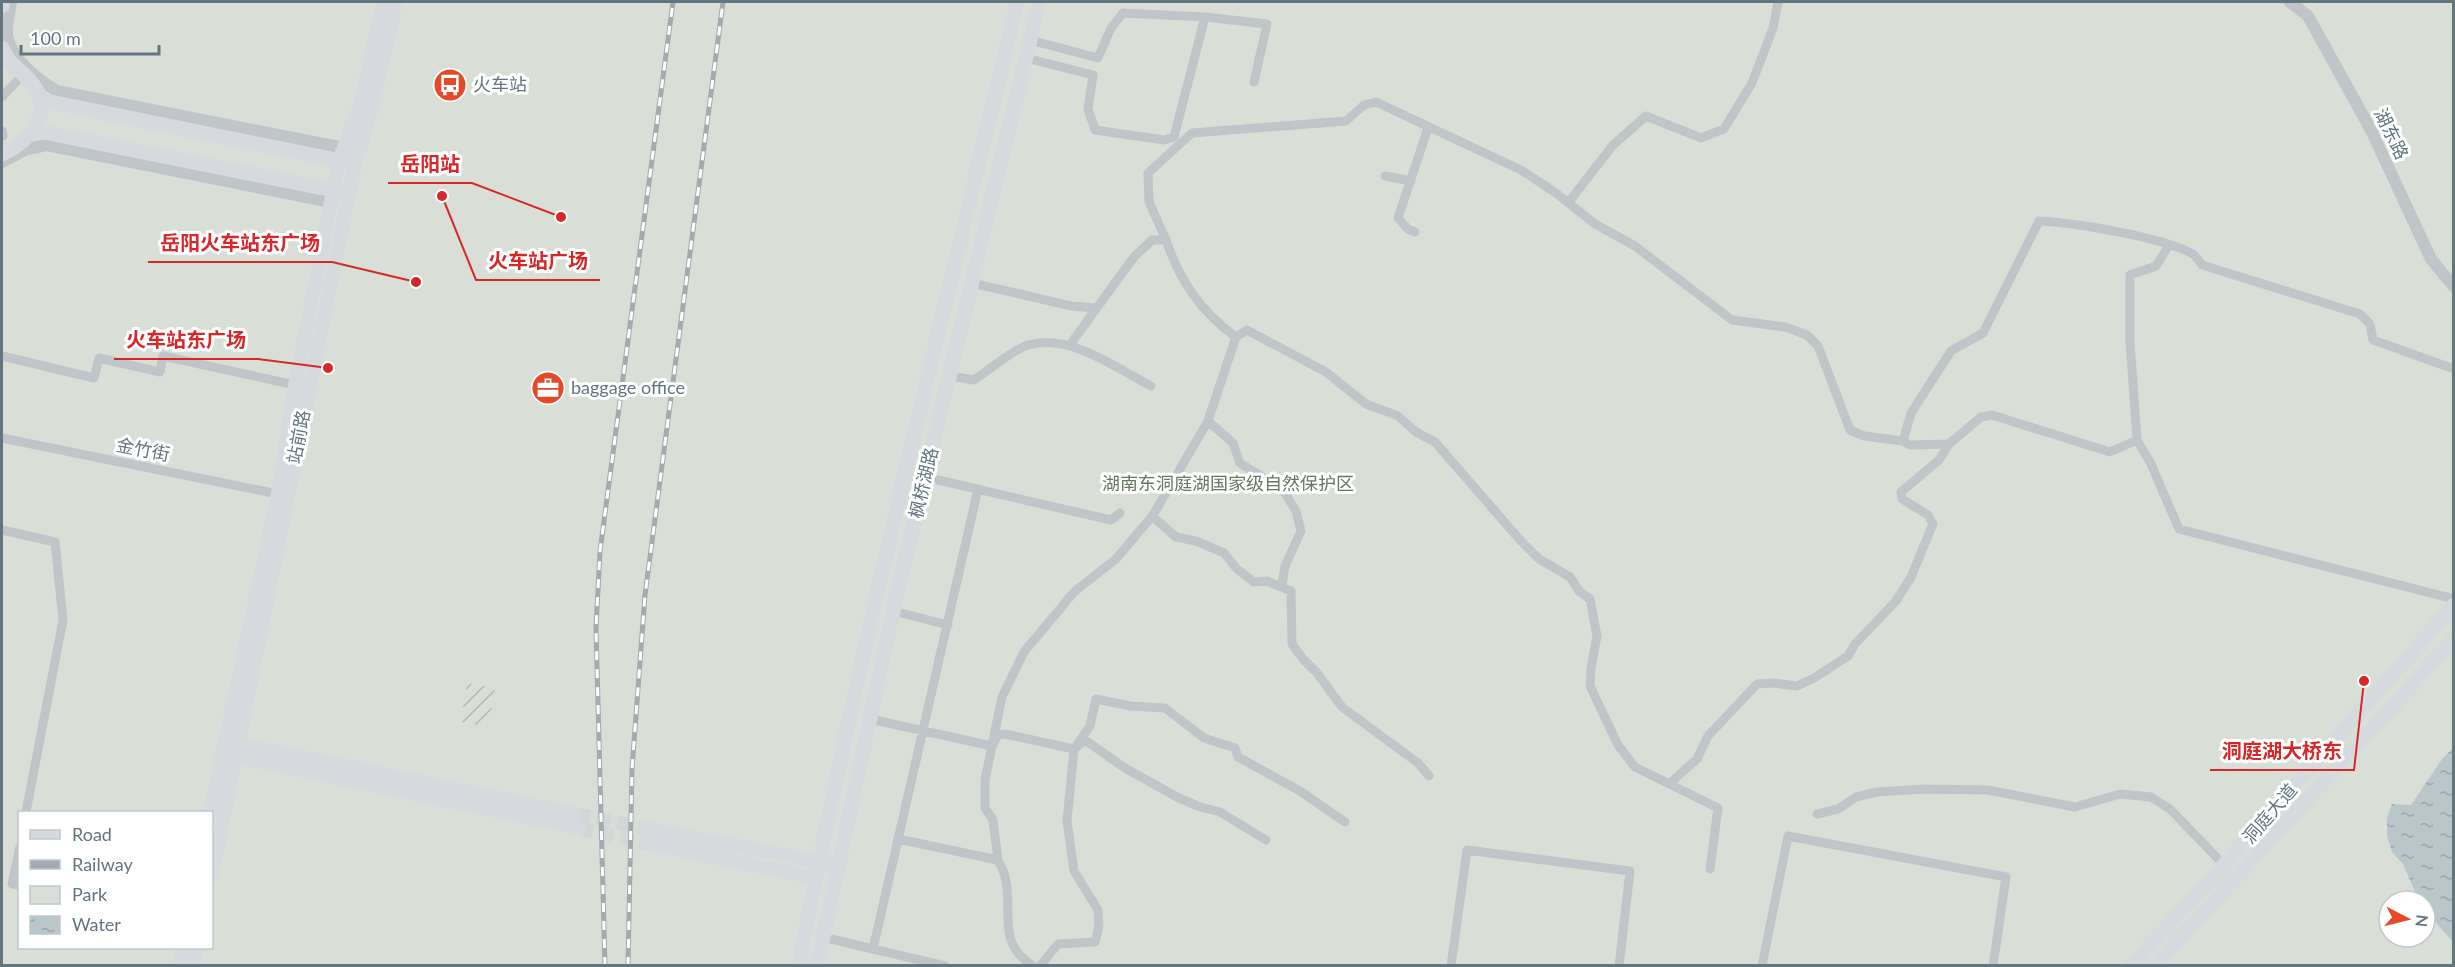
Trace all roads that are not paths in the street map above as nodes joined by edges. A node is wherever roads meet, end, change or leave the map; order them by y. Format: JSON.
{"nodes":[{"id":1,"x":2,"y":2,"type":"edge"},
{"id":2,"x":11,"y":2,"type":"edge"},
{"id":3,"x":383,"y":2,"type":"edge"},
{"id":4,"x":396,"y":2,"type":"edge"},
{"id":5,"x":1017,"y":2,"type":"edge"},
{"id":6,"x":1039,"y":2,"type":"edge"},
{"id":7,"x":1778,"y":2,"type":"edge"},
{"id":8,"x":2290,"y":2,"type":"edge"},
{"id":9,"x":2,"y":6,"type":"edge"},
{"id":10,"x":1205,"y":17,"type":"junction"},
{"id":11,"x":1030,"y":40,"type":"junction"},
{"id":12,"x":1099,"y":55,"type":"junction"},
{"id":13,"x":3,"y":56,"type":"edge"},
{"id":14,"x":1026,"y":58,"type":"junction"},
{"id":15,"x":1093,"y":75,"type":"junction"},
{"id":16,"x":17,"y":81,"type":"dead end"},
{"id":17,"x":1254,"y":82,"type":"dead end"},
{"id":18,"x":2,"y":97,"type":"edge"},
{"id":19,"x":41,"y":100,"type":"junction"},
{"id":20,"x":1428,"y":128,"type":"junction"},
{"id":21,"x":34,"y":130,"type":"junction"},
{"id":22,"x":2,"y":154,"type":"edge"},
{"id":23,"x":341,"y":154,"type":"junction"},
{"id":24,"x":2,"y":162,"type":"edge"},
{"id":25,"x":355,"y":164,"type":"junction"},
{"id":26,"x":1385,"y":176,"type":"dead end"},
{"id":27,"x":1411,"y":181,"type":"junction"},
{"id":28,"x":338,"y":195,"type":"junction"},
{"id":29,"x":1568,"y":202,"type":"junction"},
{"id":30,"x":1415,"y":232,"type":"dead end"},
{"id":31,"x":1166,"y":240,"type":"junction"},
{"id":32,"x":2169,"y":245,"type":"junction"},
{"id":33,"x":972,"y":283,"type":"junction"},
{"id":34,"x":2454,"y":287,"type":"edge"},
{"id":35,"x":1095,"y":308,"type":"junction"},
{"id":36,"x":1236,"y":337,"type":"junction"},
{"id":37,"x":1069,"y":346,"type":"junction"},
{"id":38,"x":2,"y":356,"type":"edge"},
{"id":39,"x":2454,"y":369,"type":"edge"},
{"id":40,"x":950,"y":376,"type":"junction"},
{"id":41,"x":295,"y":385,"type":"junction"},
{"id":42,"x":1151,"y":386,"type":"dead end"},
{"id":43,"x":1208,"y":420,"type":"junction"},
{"id":44,"x":2,"y":438,"type":"edge"},
{"id":45,"x":2137,"y":440,"type":"junction"},
{"id":46,"x":1903,"y":441,"type":"junction"},
{"id":47,"x":1949,"y":444,"type":"junction"},
{"id":48,"x":925,"y":477,"type":"junction"},
{"id":49,"x":978,"y":489,"type":"junction"},
{"id":50,"x":278,"y":494,"type":"junction"},
{"id":51,"x":1120,"y":513,"type":"dead end"},
{"id":52,"x":1152,"y":516,"type":"junction"},
{"id":53,"x":2,"y":530,"type":"edge"},
{"id":54,"x":1282,"y":585,"type":"junction"},
{"id":55,"x":2454,"y":599,"type":"edge"},
{"id":56,"x":2454,"y":605,"type":"edge"},
{"id":57,"x":893,"y":611,"type":"junction"},
{"id":58,"x":948,"y":624,"type":"junction"},
{"id":59,"x":2454,"y":639,"type":"edge"},
{"id":60,"x":870,"y":719,"type":"junction"},
{"id":61,"x":923,"y":730,"type":"junction"},
{"id":62,"x":992,"y":746,"type":"junction"},
{"id":63,"x":230,"y":749,"type":"junction"},
{"id":64,"x":1074,"y":749,"type":"junction"},
{"id":65,"x":1429,"y":776,"type":"dead end"},
{"id":66,"x":1670,"y":784,"type":"junction"},
{"id":67,"x":26,"y":811,"type":"edge"},
{"id":68,"x":211,"y":811,"type":"edge"},
{"id":69,"x":1817,"y":814,"type":"dead end"},
{"id":70,"x":578,"y":821,"type":"tunnel mouth"},
{"id":71,"x":1345,"y":822,"type":"dead end"},
{"id":72,"x":644,"y":828,"type":"tunnel mouth"},
{"id":73,"x":898,"y":839,"type":"junction"},
{"id":74,"x":1266,"y":840,"type":"dead end"},
{"id":75,"x":646,"y":843,"type":"tunnel mouth"},
{"id":76,"x":18,"y":856,"type":"edge"},
{"id":77,"x":998,"y":860,"type":"junction"},
{"id":78,"x":819,"y":862,"type":"junction"},
{"id":79,"x":837,"y":865,"type":"junction"},
{"id":80,"x":2224,"y":865,"type":"junction"},
{"id":81,"x":213,"y":867,"type":"edge"},
{"id":82,"x":1710,"y":869,"type":"dead end"},
{"id":83,"x":816,"y":878,"type":"junction"},
{"id":84,"x":18,"y":885,"type":"edge"},
{"id":85,"x":823,"y":937,"type":"junction"},
{"id":86,"x":183,"y":949,"type":"edge"},
{"id":87,"x":197,"y":949,"type":"edge"},
{"id":88,"x":873,"y":949,"type":"junction"},
{"id":89,"x":180,"y":966,"type":"edge"},
{"id":90,"x":193,"y":966,"type":"edge"},
{"id":91,"x":799,"y":966,"type":"edge"},
{"id":92,"x":817,"y":966,"type":"edge"},
{"id":93,"x":945,"y":966,"type":"edge"},
{"id":94,"x":1034,"y":966,"type":"edge"},
{"id":95,"x":1040,"y":966,"type":"edge"},
{"id":96,"x":1451,"y":966,"type":"edge"},
{"id":97,"x":1619,"y":966,"type":"edge"},
{"id":98,"x":1762,"y":966,"type":"edge"},
{"id":99,"x":1993,"y":966,"type":"edge"},
{"id":100,"x":2131,"y":966,"type":"edge"},
{"id":101,"x":2154,"y":966,"type":"edge"}],
"edges":[{"from":1,"to":9,"type":"main road"},
{"from":2,"to":23,"type":"street"},
{"from":3,"to":23,"type":"main road","name":"站前路"},
{"from":4,"to":25,"type":"main road","name":"站前路"},
{"from":5,"to":78,"type":"main road","name":"枫桥湖路"},
{"from":6,"to":11,"type":"main road","name":"枫桥湖路"},
{"from":7,"to":29,"type":"street"},
{"from":8,"to":34,"type":"street","name":"湖东路"},
{"from":10,"to":12,"type":"street"},
{"from":10,"to":15,"type":"street"},
{"from":10,"to":17,"type":"street"},
{"from":11,"to":12,"type":"street"},
{"from":11,"to":14,"type":"main road","name":"枫桥湖路"},
{"from":12,"to":15,"type":"street"},
{"from":13,"to":19,"type":"main road"},
{"from":14,"to":15,"type":"street"},
{"from":14,"to":33,"type":"main road","name":"枫桥湖路"},
{"from":16,"to":18,"type":"street"},
{"from":19,"to":21,"type":"main road"},
{"from":19,"to":23,"type":"main road"},
{"from":20,"to":27,"type":"street"},
{"from":20,"to":29,"type":"street"},
{"from":20,"to":31,"type":"street"},
{"from":21,"to":22,"type":"main road"},
{"from":21,"to":28,"type":"main road"},
{"from":23,"to":25,"type":"main road"},
{"from":23,"to":28,"type":"main road","name":"站前路"},
{"from":24,"to":28,"type":"street"},
{"from":25,"to":28,"type":"main road","name":"站前路"},
{"from":26,"to":27,"type":"street"},
{"from":27,"to":30,"type":"street"},
{"from":28,"to":41,"type":"main road","name":"站前路"},
{"from":28,"to":63,"type":"main road","name":"站前路"},
{"from":29,"to":46,"type":"street"},
{"from":31,"to":35,"type":"street"},
{"from":31,"to":36,"type":"street"},
{"from":32,"to":39,"type":"street"},
{"from":32,"to":45,"type":"street"},
{"from":32,"to":46,"type":"street"},
{"from":33,"to":35,"type":"street"},
{"from":33,"to":40,"type":"main road","name":"枫桥湖路"},
{"from":35,"to":37,"type":"street"},
{"from":36,"to":43,"type":"street"},
{"from":36,"to":66,"type":"street"},
{"from":37,"to":40,"type":"street"},
{"from":37,"to":42,"type":"street"},
{"from":38,"to":41,"type":"street"},
{"from":40,"to":48,"type":"main road","name":"枫桥湖路"},
{"from":41,"to":50,"type":"main road","name":"站前路"},
{"from":43,"to":52,"type":"street"},
{"from":43,"to":54,"type":"street"},
{"from":44,"to":50,"type":"street","name":"金竹街"},
{"from":45,"to":47,"type":"street"},
{"from":45,"to":55,"type":"street"},
{"from":46,"to":47,"type":"street"},
{"from":47,"to":66,"type":"street"},
{"from":48,"to":49,"type":"street"},
{"from":48,"to":57,"type":"main road","name":"枫桥湖路"},
{"from":49,"to":51,"type":"street"},
{"from":49,"to":58,"type":"street"},
{"from":50,"to":63,"type":"main road","name":"站前路"},
{"from":52,"to":54,"type":"street"},
{"from":52,"to":62,"type":"street"},
{"from":53,"to":67,"type":"street"},
{"from":54,"to":65,"type":"street"},
{"from":56,"to":80,"type":"main road","name":"洞庭大道"},
{"from":57,"to":58,"type":"street"},
{"from":57,"to":60,"type":"main road","name":"枫桥湖路"},
{"from":58,"to":61,"type":"street"},
{"from":59,"to":101,"type":"main road","name":"洞庭大道"},
{"from":60,"to":61,"type":"street"},
{"from":60,"to":79,"type":"main road","name":"枫桥湖路"},
{"from":61,"to":62,"type":"street"},
{"from":61,"to":73,"type":"street"},
{"from":62,"to":64,"type":"street"},
{"from":62,"to":77,"type":"street"},
{"from":63,"to":68,"type":"main road","name":"站前路"},
{"from":63,"to":70,"type":"main road"},
{"from":63,"to":81,"type":"main road","name":"站前路"},
{"from":64,"to":71,"type":"street"},
{"from":64,"to":74,"type":"street"},
{"from":64,"to":95,"type":"street"},
{"from":66,"to":82,"type":"street"},
{"from":69,"to":80,"type":"street"},
{"from":72,"to":78,"type":"main road"},
{"from":73,"to":77,"type":"street"},
{"from":73,"to":88,"type":"street"},
{"from":75,"to":83,"type":"main road"},
{"from":76,"to":84,"type":"street"},
{"from":77,"to":94,"type":"street"},
{"from":78,"to":79,"type":"main road"},
{"from":78,"to":83,"type":"main road","name":"枫桥湖路"},
{"from":79,"to":85,"type":"main road","name":"枫桥湖路"},
{"from":80,"to":100,"type":"main road","name":"洞庭大道"},
{"from":83,"to":91,"type":"main road","name":"枫桥湖路"},
{"from":85,"to":88,"type":"street"},
{"from":85,"to":92,"type":"main road","name":"枫桥湖路"},
{"from":86,"to":89,"type":"main road"},
{"from":87,"to":90,"type":"main road"},
{"from":88,"to":93,"type":"street"},
{"from":96,"to":97,"type":"street"},
{"from":98,"to":99,"type":"street"}]}
